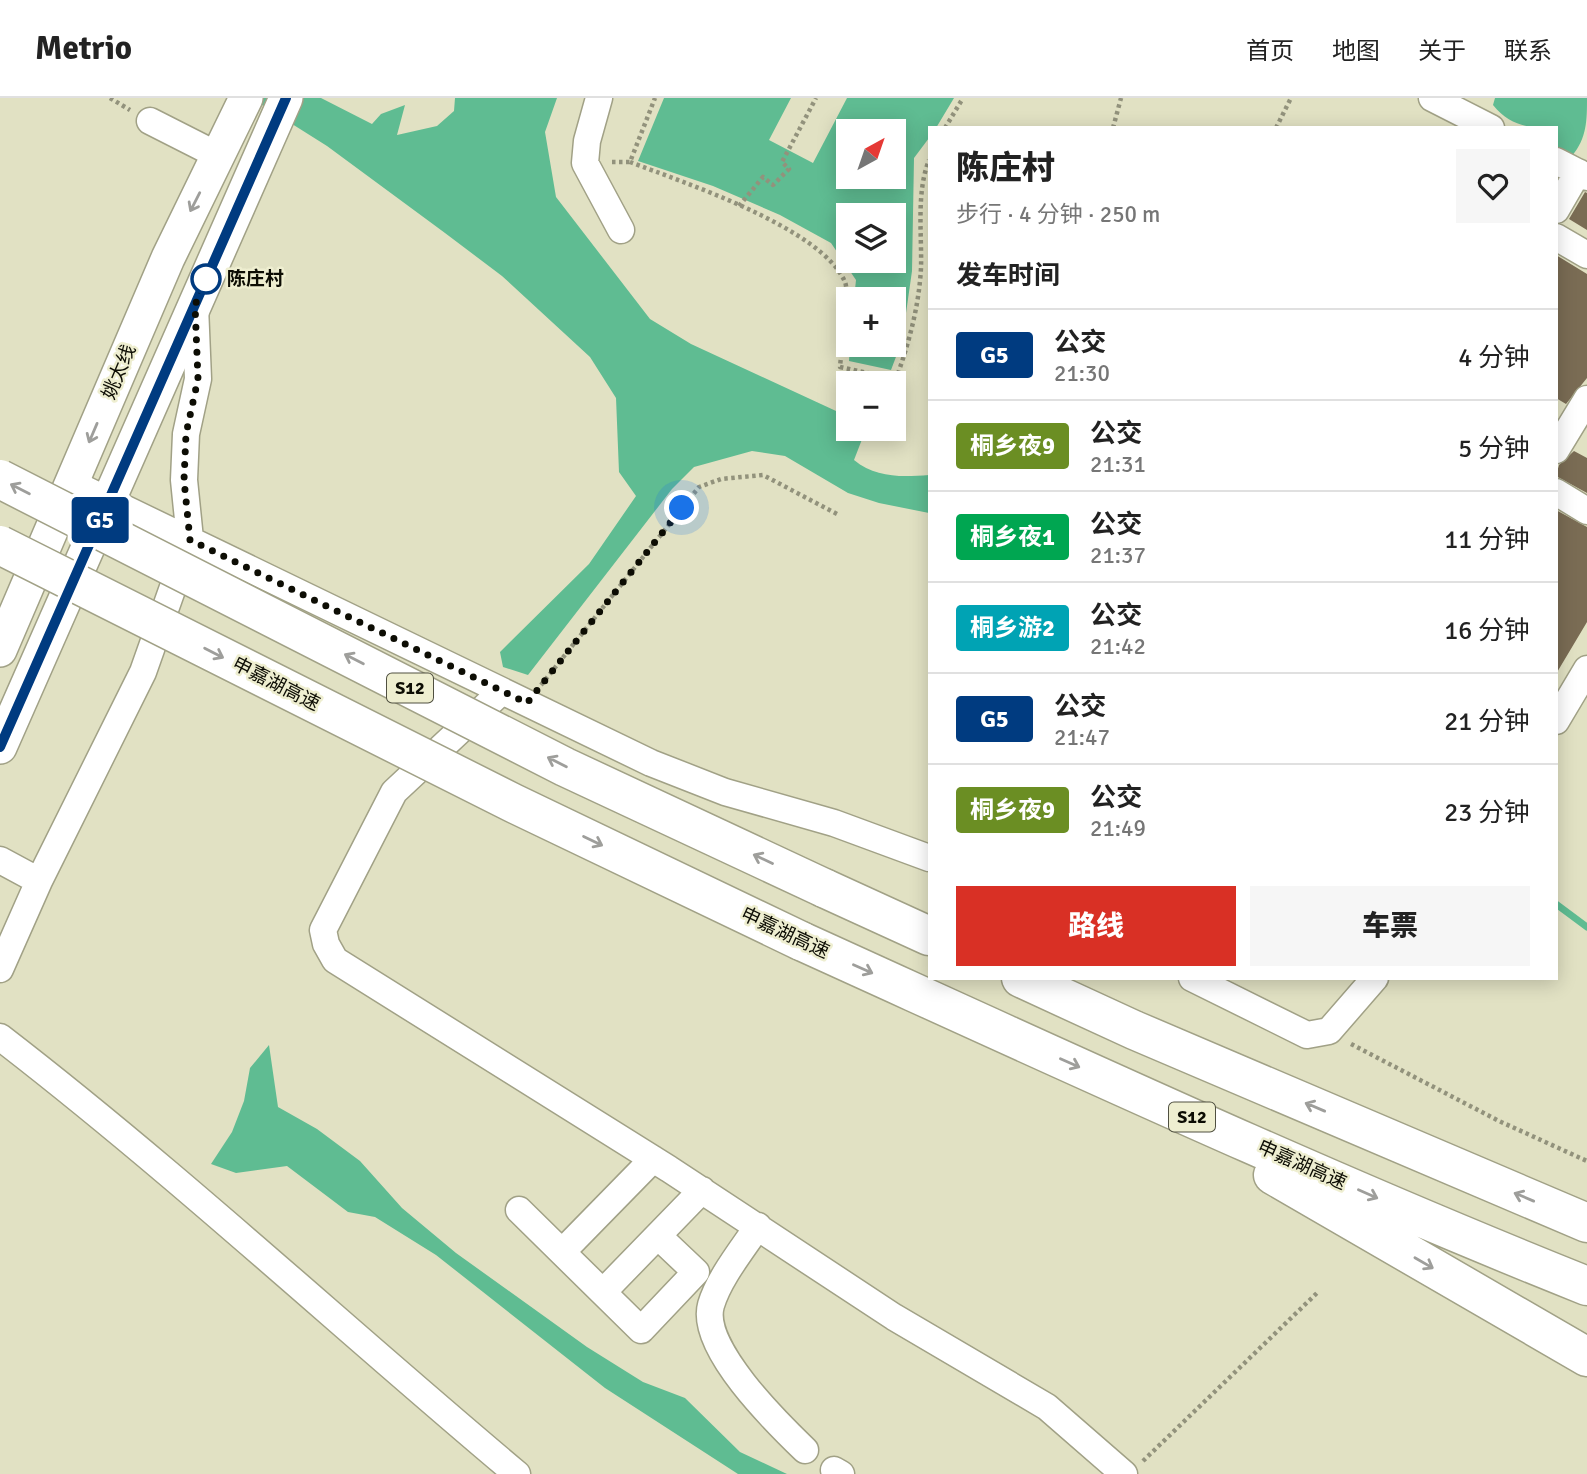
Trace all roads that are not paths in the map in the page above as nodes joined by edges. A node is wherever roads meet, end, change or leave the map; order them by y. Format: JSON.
{"nodes":[{"id":1,"x":286,"y":98,"type":"edge"},
{"id":2,"x":599,"y":98,"type":"edge"},
{"id":3,"x":1432,"y":98,"type":"edge"},
{"id":4,"x":242,"y":109,"type":"edge"},
{"id":5,"x":150,"y":121,"type":"dead end"},
{"id":6,"x":1487,"y":126,"type":"edge"},
{"id":7,"x":219,"y":156,"type":"junction"},
{"id":8,"x":1574,"y":170,"type":"edge"},
{"id":9,"x":1558,"y":206,"type":"edge"},
{"id":10,"x":621,"y":230,"type":"dead end"},
{"id":11,"x":1558,"y":238,"type":"edge"},
{"id":12,"x":1587,"y":255,"type":"edge"},
{"id":13,"x":195,"y":305,"type":"junction"},
{"id":14,"x":1576,"y":415,"type":"edge"},
{"id":15,"x":1558,"y":446,"type":"edge"},
{"id":16,"x":0,"y":479,"type":"edge"},
{"id":17,"x":72,"y":483,"type":"junction"},
{"id":18,"x":1558,"y":493,"type":"edge"},
{"id":19,"x":108,"y":501,"type":"junction"},
{"id":20,"x":1587,"y":511,"type":"edge"},
{"id":21,"x":190,"y":540,"type":"junction"},
{"id":22,"x":0,"y":545,"type":"edge"},
{"id":23,"x":0,"y":650,"type":"edge"},
{"id":24,"x":1587,"y":669,"type":"edge"},
{"id":25,"x":502,"y":691,"type":"junction"},
{"id":26,"x":1558,"y":718,"type":"edge"},
{"id":27,"x":0,"y":747,"type":"edge"},
{"id":28,"x":928,"y":859,"type":"edge"},
{"id":29,"x":0,"y":860,"type":"edge"},
{"id":30,"x":39,"y":881,"type":"junction"},
{"id":31,"x":928,"y":936,"type":"edge"},
{"id":32,"x":0,"y":969,"type":"edge"},
{"id":33,"x":1025,"y":980,"type":"edge"},
{"id":34,"x":1196,"y":980,"type":"edge"},
{"id":35,"x":1373,"y":980,"type":"edge"},
{"id":36,"x":0,"y":1037,"type":"edge"},
{"id":37,"x":1111,"y":1082,"type":"junction"},
{"id":38,"x":653,"y":1159,"type":"junction"},
{"id":39,"x":702,"y":1190,"type":"junction"},
{"id":40,"x":519,"y":1210,"type":"dead end"},
{"id":41,"x":1587,"y":1223,"type":"edge"},
{"id":42,"x":758,"y":1226,"type":"junction"},
{"id":43,"x":657,"y":1236,"type":"junction"},
{"id":44,"x":562,"y":1252,"type":"junction"},
{"id":45,"x":1587,"y":1286,"type":"edge"},
{"id":46,"x":603,"y":1292,"type":"junction"},
{"id":47,"x":1587,"y":1357,"type":"edge"},
{"id":48,"x":805,"y":1450,"type":"dead end"},
{"id":49,"x":1131,"y":1470,"type":"edge"},
{"id":50,"x":517,"y":1474,"type":"edge"}],
"edges":[{"from":1,"to":13,"type":"main road"},
{"from":2,"to":10,"type":"street"},
{"from":3,"to":6,"type":"street"},
{"from":4,"to":7,"type":"main road","name":"姚太线"},
{"from":5,"to":7,"type":"street"},
{"from":7,"to":17,"type":"main road","name":"姚太线","one_way":true},
{"from":8,"to":9,"type":"street"},
{"from":11,"to":12,"type":"street"},
{"from":13,"to":19,"type":"main road"},
{"from":13,"to":21,"type":"street"},
{"from":14,"to":15,"type":"street"},
{"from":31,"to":16,"type":"highway","number":"S12","one_way":true,"bridge":true},
{"from":17,"to":19,"type":"street"},
{"from":17,"to":23,"type":"main road","name":"姚太线"},
{"from":18,"to":20,"type":"street"},
{"from":19,"to":21,"type":"street"},
{"from":19,"to":27,"type":"main road"},
{"from":21,"to":25,"type":"street"},
{"from":21,"to":30,"type":"street"},
{"from":22,"to":37,"type":"highway","name":"申嘉湖高速","number":"S12","one_way":true,"bridge":true},
{"from":24,"to":26,"type":"street"},
{"from":25,"to":28,"type":"street"},
{"from":25,"to":38,"type":"street"},
{"from":29,"to":30,"type":"street"},
{"from":30,"to":32,"type":"street"},
{"from":41,"to":33,"type":"highway","one_way":true},
{"from":34,"to":35,"type":"street"},
{"from":36,"to":50,"type":"street"},
{"from":37,"to":45,"type":"highway","name":"申嘉湖高速","number":"S12","one_way":true},
{"from":37,"to":47,"type":"highway","one_way":true},
{"from":38,"to":39,"type":"street"},
{"from":38,"to":44,"type":"street"},
{"from":39,"to":42,"type":"street"},
{"from":39,"to":43,"type":"street"},
{"from":40,"to":44,"type":"street"},
{"from":42,"to":48,"type":"street"},
{"from":42,"to":49,"type":"street"},
{"from":43,"to":46,"type":"street"},
{"from":43,"to":46,"type":"street"},
{"from":44,"to":46,"type":"street"}]}
